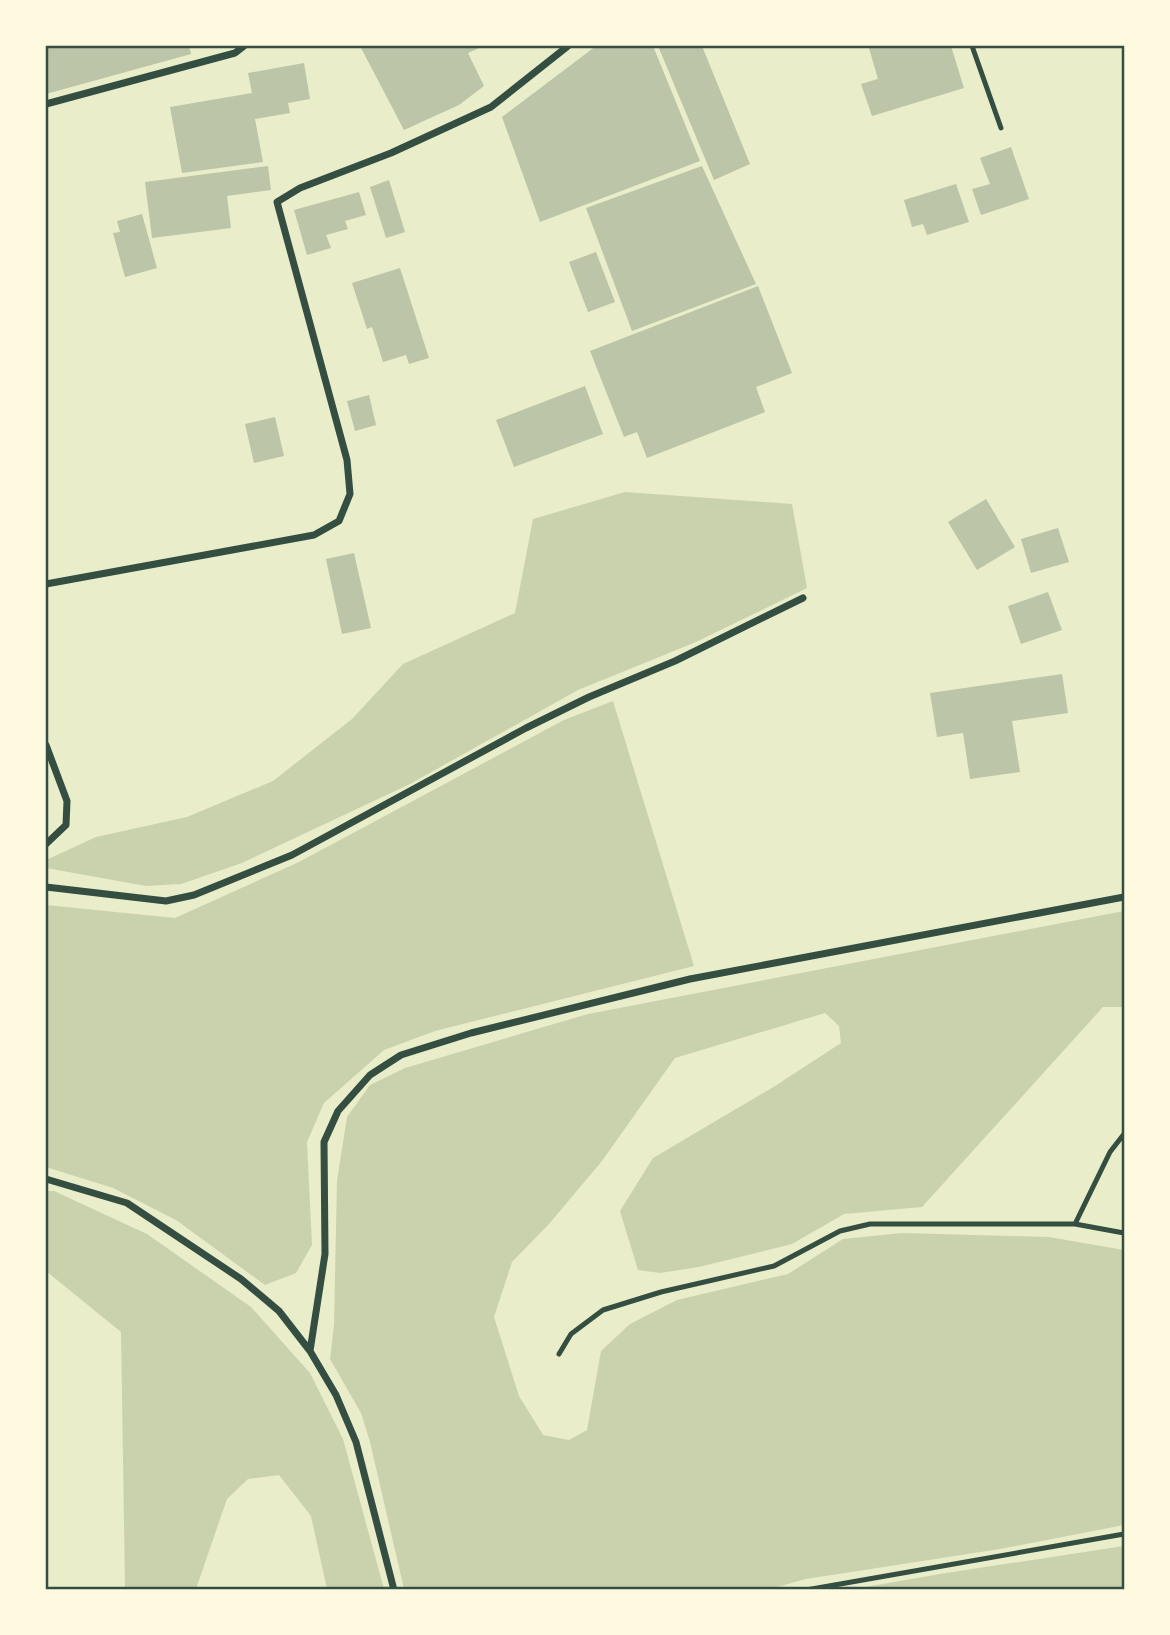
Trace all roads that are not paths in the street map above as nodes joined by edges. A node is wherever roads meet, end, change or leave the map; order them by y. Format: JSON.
{"nodes":[{"id":1,"x":244,"y":46,"type":"edge"},
{"id":2,"x":568,"y":46,"type":"edge"},
{"id":3,"x":972,"y":46,"type":"edge"},
{"id":4,"x":46,"y":104,"type":"edge"},
{"id":5,"x":1001,"y":128,"type":"dead end"},
{"id":6,"x":46,"y":584,"type":"edge"},
{"id":7,"x":803,"y":598,"type":"dead end"},
{"id":8,"x":46,"y":745,"type":"edge"},
{"id":9,"x":46,"y":844,"type":"edge"},
{"id":10,"x":46,"y":887,"type":"edge"},
{"id":11,"x":1125,"y":897,"type":"edge"},
{"id":12,"x":1125,"y":1134,"type":"edge"},
{"id":13,"x":46,"y":1179,"type":"edge"},
{"id":14,"x":1075,"y":1224,"type":"junction"},
{"id":15,"x":1125,"y":1233,"type":"edge"},
{"id":16,"x":310,"y":1351,"type":"junction"},
{"id":17,"x":559,"y":1354,"type":"dead end"},
{"id":18,"x":1125,"y":1534,"type":"edge"},
{"id":19,"x":394,"y":1590,"type":"edge"},
{"id":20,"x":806,"y":1590,"type":"edge"}],
"edges":[{"from":1,"to":4,"type":"street"},
{"from":2,"to":6,"type":"street"},
{"from":3,"to":5,"type":"lane"},
{"from":7,"to":10,"type":"street"},
{"from":8,"to":9,"type":"street"},
{"from":11,"to":16,"type":"street"},
{"from":12,"to":14,"type":"lane"},
{"from":13,"to":16,"type":"street"},
{"from":14,"to":15,"type":"lane"},
{"from":14,"to":17,"type":"lane"},
{"from":16,"to":19,"type":"street"},
{"from":18,"to":20,"type":"lane"}]}
